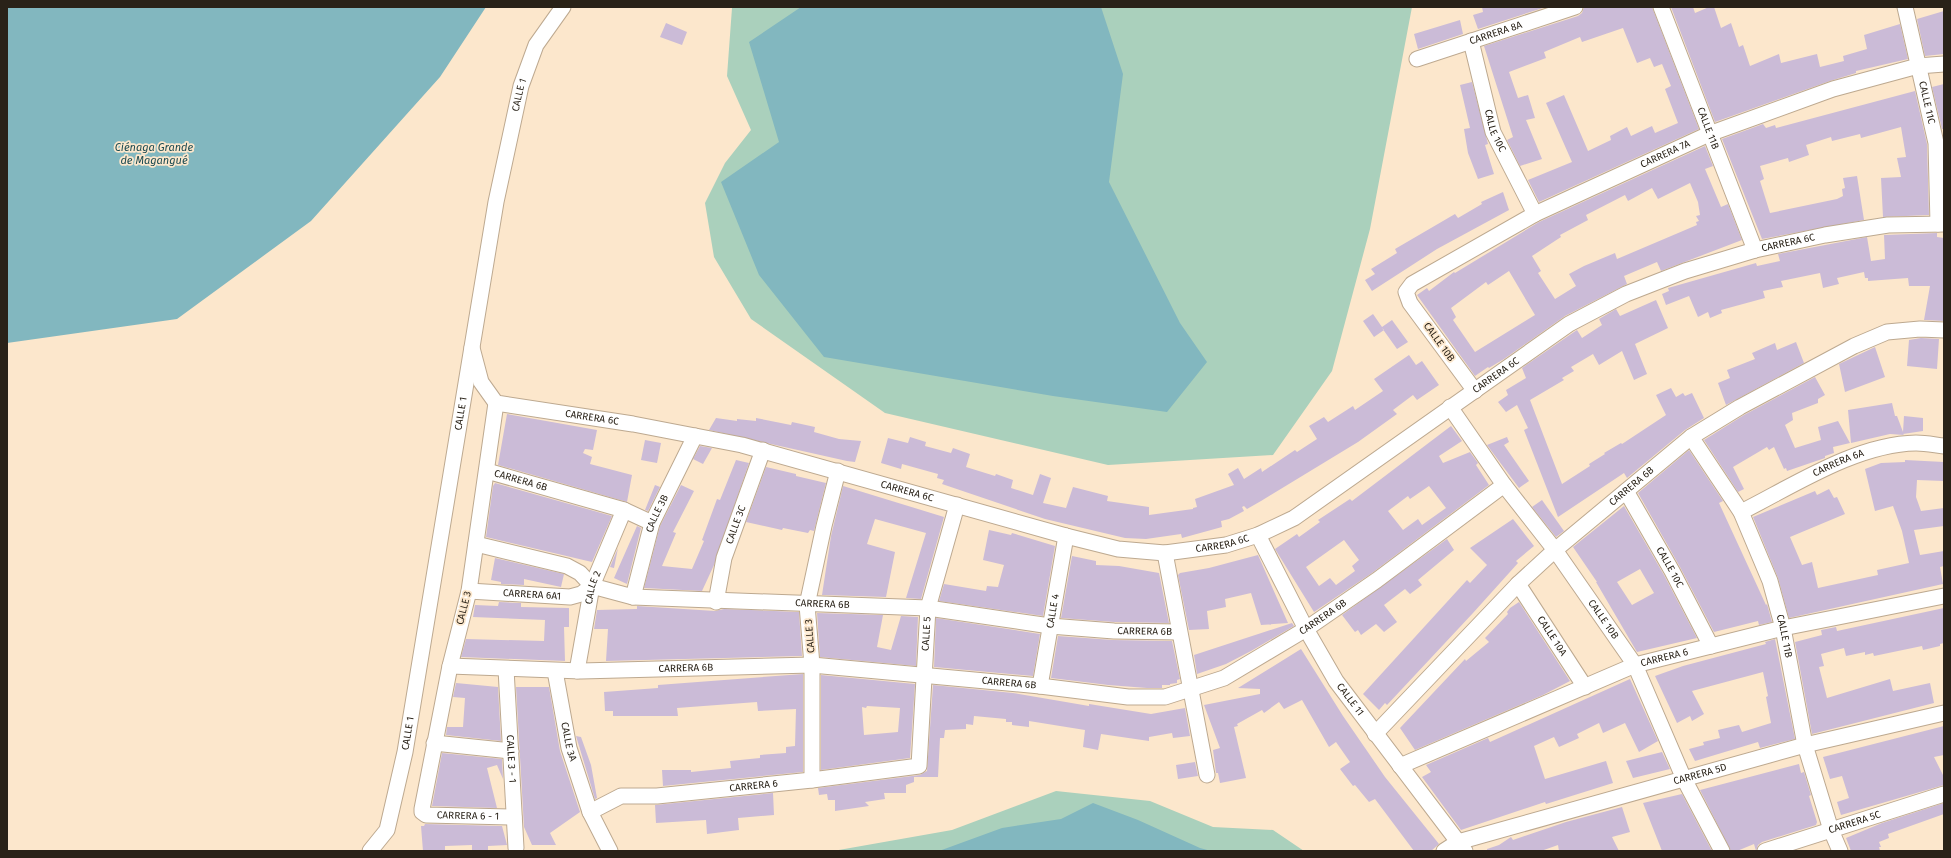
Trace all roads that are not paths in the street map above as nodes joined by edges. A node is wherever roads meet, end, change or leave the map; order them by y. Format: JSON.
{"nodes":[{"id":1,"x":563,"y":7,"type":"edge"},
{"id":2,"x":1575,"y":7,"type":"edge"},
{"id":3,"x":1661,"y":7,"type":"edge"},
{"id":4,"x":1905,"y":7,"type":"edge"},
{"id":5,"x":1471,"y":41,"type":"junction"},
{"id":6,"x":1417,"y":59,"type":"dead end"},
{"id":7,"x":1944,"y":64,"type":"edge"},
{"id":8,"x":1918,"y":66,"type":"junction"},
{"id":9,"x":1709,"y":134,"type":"junction"},
{"id":10,"x":1940,"y":143,"type":"edge"},
{"id":11,"x":1535,"y":214,"type":"junction"},
{"id":12,"x":1941,"y":224,"type":"edge"},
{"id":13,"x":1755,"y":250,"type":"junction"},
{"id":14,"x":1406,"y":292,"type":"joint"},
{"id":15,"x":1944,"y":330,"type":"edge"},
{"id":16,"x":472,"y":348,"type":"junction"},
{"id":17,"x":1475,"y":391,"type":"junction"},
{"id":18,"x":496,"y":403,"type":"junction"},
{"id":19,"x":1450,"y":407,"type":"junction"},
{"id":20,"x":695,"y":436,"type":"junction"},
{"id":21,"x":1691,"y":437,"type":"junction"},
{"id":22,"x":1944,"y":446,"type":"edge"},
{"id":23,"x":763,"y":450,"type":"junction"},
{"id":24,"x":487,"y":471,"type":"junction"},
{"id":25,"x":838,"y":471,"type":"junction"},
{"id":26,"x":1504,"y":485,"type":"junction"},
{"id":27,"x":1626,"y":491,"type":"junction"},
{"id":28,"x":957,"y":505,"type":"junction"},
{"id":29,"x":624,"y":510,"type":"junction"},
{"id":30,"x":1741,"y":512,"type":"junction"},
{"id":31,"x":652,"y":523,"type":"junction"},
{"id":32,"x":1258,"y":535,"type":"junction"},
{"id":33,"x":1066,"y":536,"type":"junction"},
{"id":34,"x":476,"y":544,"type":"junction"},
{"id":35,"x":1555,"y":550,"type":"junction"},
{"id":36,"x":1165,"y":553,"type":"junction"},
{"id":37,"x":1518,"y":584,"type":"junction"},
{"id":38,"x":592,"y":586,"type":"junction"},
{"id":39,"x":469,"y":591,"type":"junction"},
{"id":40,"x":1944,"y":596,"type":"edge"},
{"id":41,"x":633,"y":598,"type":"junction"},
{"id":42,"x":716,"y":602,"type":"junction"},
{"id":43,"x":808,"y":605,"type":"junction"},
{"id":44,"x":928,"y":608,"type":"junction"},
{"id":45,"x":1050,"y":626,"type":"junction"},
{"id":46,"x":1783,"y":628,"type":"junction"},
{"id":47,"x":1306,"y":629,"type":"junction"},
{"id":48,"x":1179,"y":632,"type":"junction"},
{"id":49,"x":1711,"y":646,"type":"junction"},
{"id":50,"x":812,"y":665,"type":"junction"},
{"id":51,"x":1635,"y":665,"type":"junction"},
{"id":52,"x":450,"y":666,"type":"junction"},
{"id":53,"x":506,"y":669,"type":"junction"},
{"id":54,"x":555,"y":670,"type":"junction"},
{"id":55,"x":577,"y":671,"type":"junction"},
{"id":56,"x":926,"y":675,"type":"junction"},
{"id":57,"x":1040,"y":686,"type":"junction"},
{"id":58,"x":1585,"y":687,"type":"junction"},
{"id":59,"x":1191,"y":690,"type":"junction"},
{"id":60,"x":1944,"y":713,"type":"edge"},
{"id":61,"x":1375,"y":734,"type":"junction"},
{"id":62,"x":434,"y":743,"type":"junction"},
{"id":63,"x":1805,"y":745,"type":"junction"},
{"id":64,"x":511,"y":751,"type":"junction"},
{"id":65,"x":919,"y":766,"type":"joint"},
{"id":66,"x":1400,"y":766,"type":"junction"},
{"id":67,"x":1207,"y":775,"type":"dead end"},
{"id":68,"x":1684,"y":779,"type":"junction"},
{"id":69,"x":812,"y":780,"type":"junction"},
{"id":70,"x":1944,"y":794,"type":"edge"},
{"id":71,"x":422,"y":812,"type":"joint"},
{"id":72,"x":590,"y":812,"type":"junction"},
{"id":73,"x":514,"y":817,"type":"junction"},
{"id":74,"x":387,"y":830,"type":"junction"},
{"id":75,"x":1831,"y":830,"type":"junction"},
{"id":76,"x":1461,"y":846,"type":"edge"},
{"id":77,"x":516,"y":848,"type":"dead end"},
{"id":78,"x":370,"y":851,"type":"edge"},
{"id":79,"x":384,"y":851,"type":"edge"},
{"id":80,"x":610,"y":851,"type":"edge"},
{"id":81,"x":1444,"y":851,"type":"edge"},
{"id":82,"x":1722,"y":851,"type":"edge"},
{"id":83,"x":1765,"y":851,"type":"edge"},
{"id":84,"x":1840,"y":851,"type":"edge"}],
"edges":[{"from":1,"to":16,"type":"street","name":"CALLE 1"},
{"from":2,"to":5,"type":"street","name":"CARRERA 8A"},
{"from":3,"to":9,"type":"street","name":"CALLE 11B"},
{"from":4,"to":8,"type":"street","name":"CALLE 11C"},
{"from":5,"to":6,"type":"street","name":"CARRERA 8A"},
{"from":5,"to":11,"type":"street","name":"CALLE 10C"},
{"from":7,"to":8,"type":"street","name":"CARRERA 7A"},
{"from":8,"to":9,"type":"street","name":"CARRERA 7A"},
{"from":8,"to":10,"type":"street","name":"CALLE 11C"},
{"from":9,"to":11,"type":"street","name":"CARRERA 7A"},
{"from":9,"to":13,"type":"street","name":"CALLE 11B"},
{"from":10,"to":12,"type":"street","name":"CALLE 11C"},
{"from":11,"to":14,"type":"street","name":"CARRERA 7A"},
{"from":12,"to":13,"type":"street","name":"CARRERA 6C"},
{"from":13,"to":17,"type":"street","name":"CARRERA 6C"},
{"from":14,"to":17,"type":"street","name":"CALLE 10B"},
{"from":15,"to":21,"type":"street","name":"CARRERA 6B"},
{"from":16,"to":18,"type":"street"},
{"from":16,"to":74,"type":"street","name":"CALLE 1"},
{"from":17,"to":19,"type":"street","name":"CARRERA 6C"},
{"from":18,"to":20,"type":"street","name":"CARRERA 6C"},
{"from":18,"to":24,"type":"street","name":"CALLE 3"},
{"from":19,"to":26,"type":"street","name":"CALLE 10B"},
{"from":19,"to":32,"type":"street","name":"CARRERA 6C"},
{"from":20,"to":23,"type":"street","name":"CARRERA 6C"},
{"from":20,"to":31,"type":"street","name":"CALLE 3B"},
{"from":21,"to":27,"type":"street","name":"CARRERA 6B"},
{"from":21,"to":30,"type":"street","name":"CALLE 11B"},
{"from":22,"to":30,"type":"street","name":"CARRERA 6A"},
{"from":23,"to":25,"type":"street","name":"CARRERA 6C"},
{"from":23,"to":42,"type":"street","name":"CALLE 3C"},
{"from":24,"to":29,"type":"street","name":"CARRERA 6B"},
{"from":24,"to":34,"type":"street","name":"CALLE 3"},
{"from":25,"to":28,"type":"street","name":"CARRERA 6C"},
{"from":25,"to":43,"type":"street","name":"CALLE 3"},
{"from":26,"to":35,"type":"street","name":"CALLE 10B"},
{"from":26,"to":47,"type":"street","name":"CARRERA 6B"},
{"from":27,"to":35,"type":"street","name":"CARRERA 6B"},
{"from":27,"to":49,"type":"street","name":"CALLE 10C"},
{"from":28,"to":33,"type":"street","name":"CARRERA 6C"},
{"from":28,"to":44,"type":"street","name":"CALLE 5"},
{"from":29,"to":31,"type":"street","name":"CARRERA 6B"},
{"from":29,"to":38,"type":"street","name":"CALLE 2"},
{"from":30,"to":46,"type":"street","name":"CALLE 11B"},
{"from":31,"to":41,"type":"street","name":"CALLE 3B"},
{"from":32,"to":36,"type":"street","name":"CARRERA 6C"},
{"from":32,"to":47,"type":"street","name":"CALLE 11"},
{"from":33,"to":36,"type":"street","name":"CARRERA 6C"},
{"from":33,"to":45,"type":"street","name":"CALLE 4"},
{"from":34,"to":38,"type":"street"},
{"from":34,"to":39,"type":"street","name":"CALLE 3"},
{"from":35,"to":37,"type":"street","name":"CARRERA 6B"},
{"from":35,"to":51,"type":"street","name":"CALLE 10B"},
{"from":36,"to":48,"type":"street"},
{"from":37,"to":58,"type":"street","name":"CALLE 10A"},
{"from":37,"to":61,"type":"street","name":"CARRERA 6B"},
{"from":38,"to":39,"type":"street","name":"CARRERA 6A1"},
{"from":38,"to":41,"type":"street","name":"CARRERA 6B"},
{"from":38,"to":55,"type":"street","name":"CALLE 2"},
{"from":39,"to":52,"type":"street","name":"CALLE 3"},
{"from":40,"to":46,"type":"street","name":"CARRERA 6"},
{"from":41,"to":42,"type":"street","name":"CARRERA 6B"},
{"from":42,"to":43,"type":"street","name":"CARRERA 6B"},
{"from":43,"to":44,"type":"street","name":"CARRERA 6B"},
{"from":43,"to":50,"type":"street","name":"CALLE 3"},
{"from":44,"to":45,"type":"street","name":"CARRERA 6B"},
{"from":44,"to":56,"type":"street","name":"CALLE 5"},
{"from":45,"to":48,"type":"street","name":"CARRERA 6B"},
{"from":45,"to":57,"type":"street","name":"CALLE 4"},
{"from":46,"to":49,"type":"street","name":"CARRERA 6"},
{"from":46,"to":63,"type":"street","name":"CALLE 11B"},
{"from":47,"to":59,"type":"street","name":"CARRERA 6B"},
{"from":47,"to":61,"type":"street","name":"CALLE 11"},
{"from":48,"to":59,"type":"street"},
{"from":49,"to":51,"type":"street","name":"CARRERA 6"},
{"from":50,"to":55,"type":"street","name":"CARRERA 6B"},
{"from":50,"to":56,"type":"street","name":"CARRERA 6B"},
{"from":50,"to":69,"type":"street","name":"CALLE 3"},
{"from":51,"to":58,"type":"street","name":"CARRERA 6"},
{"from":51,"to":68,"type":"street","name":"CALLE 10B"},
{"from":52,"to":53,"type":"street","name":"CARRERA 6B"},
{"from":52,"to":62,"type":"street","name":"CALLE 3"},
{"from":53,"to":54,"type":"street","name":"CARRERA 6B"},
{"from":53,"to":64,"type":"street","name":"CALLE 3 - 1"},
{"from":54,"to":55,"type":"street","name":"CARRERA 6B"},
{"from":54,"to":72,"type":"street","name":"CALLE 3A"},
{"from":56,"to":57,"type":"street","name":"CARRERA 6B"},
{"from":56,"to":65,"type":"street","name":"CALLE 5"},
{"from":57,"to":59,"type":"street","name":"CARRERA 6B"},
{"from":58,"to":66,"type":"street","name":"CARRERA 6"},
{"from":59,"to":67,"type":"street"},
{"from":60,"to":63,"type":"street","name":"CARRERA 5D"},
{"from":61,"to":66,"type":"street","name":"CALLE 11"},
{"from":62,"to":64,"type":"street"},
{"from":62,"to":71,"type":"street","name":"CALLE 3"},
{"from":63,"to":68,"type":"street","name":"CARRERA 5D"},
{"from":63,"to":75,"type":"street","name":"CALLE 11B"},
{"from":64,"to":73,"type":"street","name":"CALLE 3 - 1"},
{"from":65,"to":69,"type":"street","name":"CARRERA 6"},
{"from":66,"to":76,"type":"street","name":"CALLE 11"},
{"from":68,"to":76,"type":"street","name":"CARRERA 5D"},
{"from":68,"to":82,"type":"street","name":"CALLE 10B"},
{"from":69,"to":72,"type":"street","name":"CARRERA 6"},
{"from":70,"to":75,"type":"street","name":"CARRERA 5C"},
{"from":71,"to":73,"type":"street","name":"CARRERA 6 - 1"},
{"from":72,"to":80,"type":"street"},
{"from":73,"to":77,"type":"street","name":"CALLE 3 - 1"},
{"from":74,"to":78,"type":"street","name":"CALLE 1"},
{"from":74,"to":79,"type":"street","name":"CALLE 1"},
{"from":75,"to":83,"type":"street","name":"CARRERA 5C"},
{"from":75,"to":84,"type":"street","name":"CALLE 11B"},
{"from":76,"to":81,"type":"street","name":"CARRERA 5D"}]}
